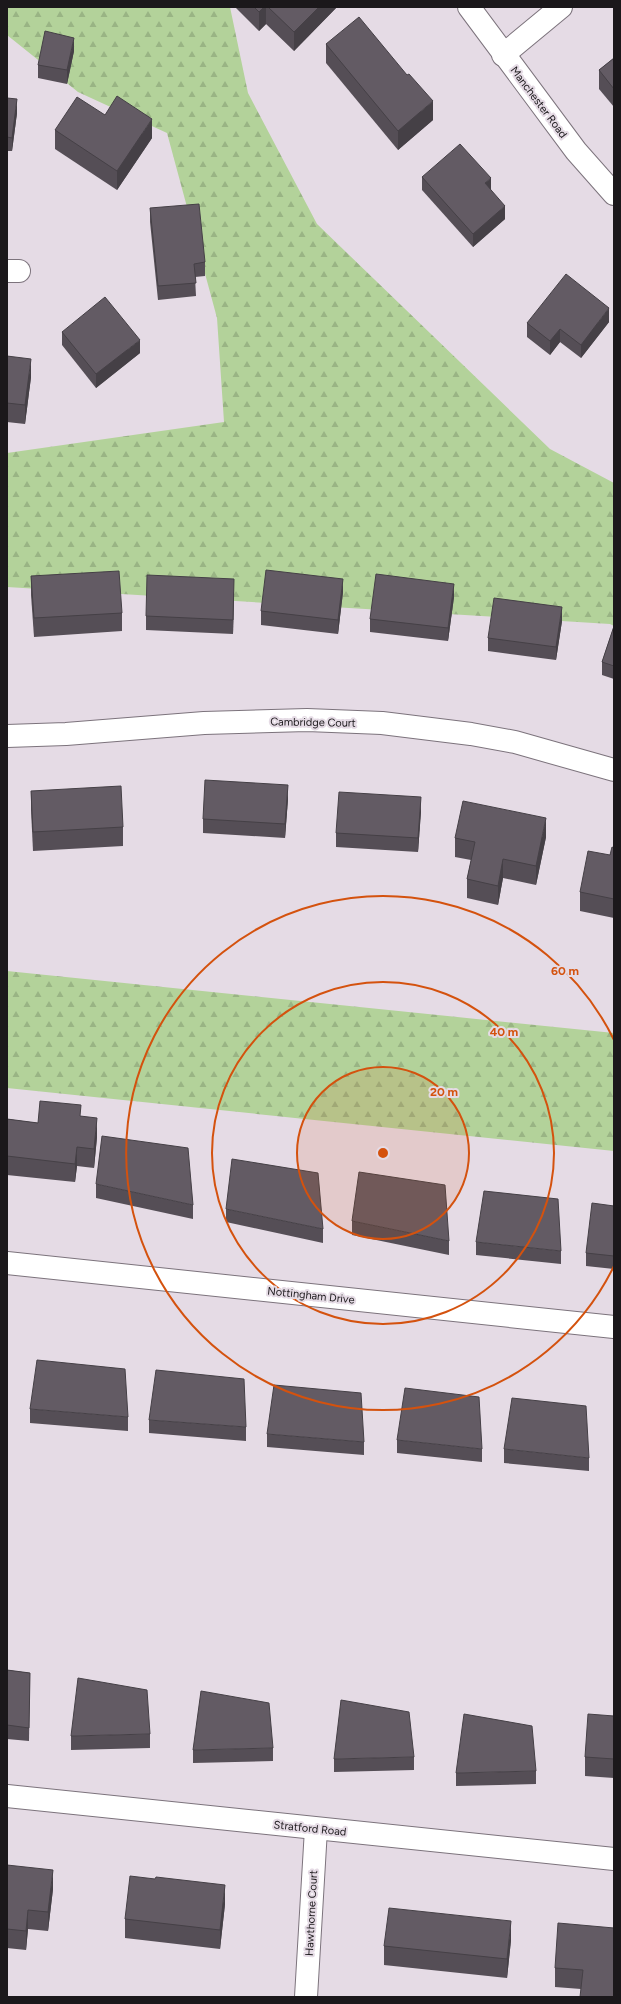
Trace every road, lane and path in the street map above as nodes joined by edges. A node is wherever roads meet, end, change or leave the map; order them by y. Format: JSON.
{"nodes":[{"id":1,"x":469,"y":7,"type":"edge"},
{"id":2,"x":561,"y":7,"type":"edge"},
{"id":3,"x":503,"y":55,"type":"junction"},
{"id":4,"x":614,"y":194,"type":"edge"},
{"id":5,"x":7,"y":736,"type":"edge"},
{"id":6,"x":614,"y":770,"type":"edge"},
{"id":7,"x":7,"y":1263,"type":"edge"},
{"id":8,"x":614,"y":1327,"type":"edge"},
{"id":9,"x":7,"y":1796,"type":"edge"},
{"id":10,"x":316,"y":1829,"type":"junction"},
{"id":11,"x":614,"y":1859,"type":"edge"},
{"id":12,"x":306,"y":1997,"type":"edge"}],
"edges":[{"from":1,"to":3,"type":"street","name":"Manchester Road"},
{"from":2,"to":3,"type":"street"},
{"from":3,"to":4,"type":"street","name":"Manchester Road"},
{"from":5,"to":6,"type":"street","name":"Cambridge Court"},
{"from":7,"to":8,"type":"street","name":"Nottingham Drive"},
{"from":9,"to":10,"type":"street","name":"Stratford Road"},
{"from":10,"to":11,"type":"street","name":"Stratford Road"},
{"from":10,"to":12,"type":"street","name":"Hawthorne Court"}]}
